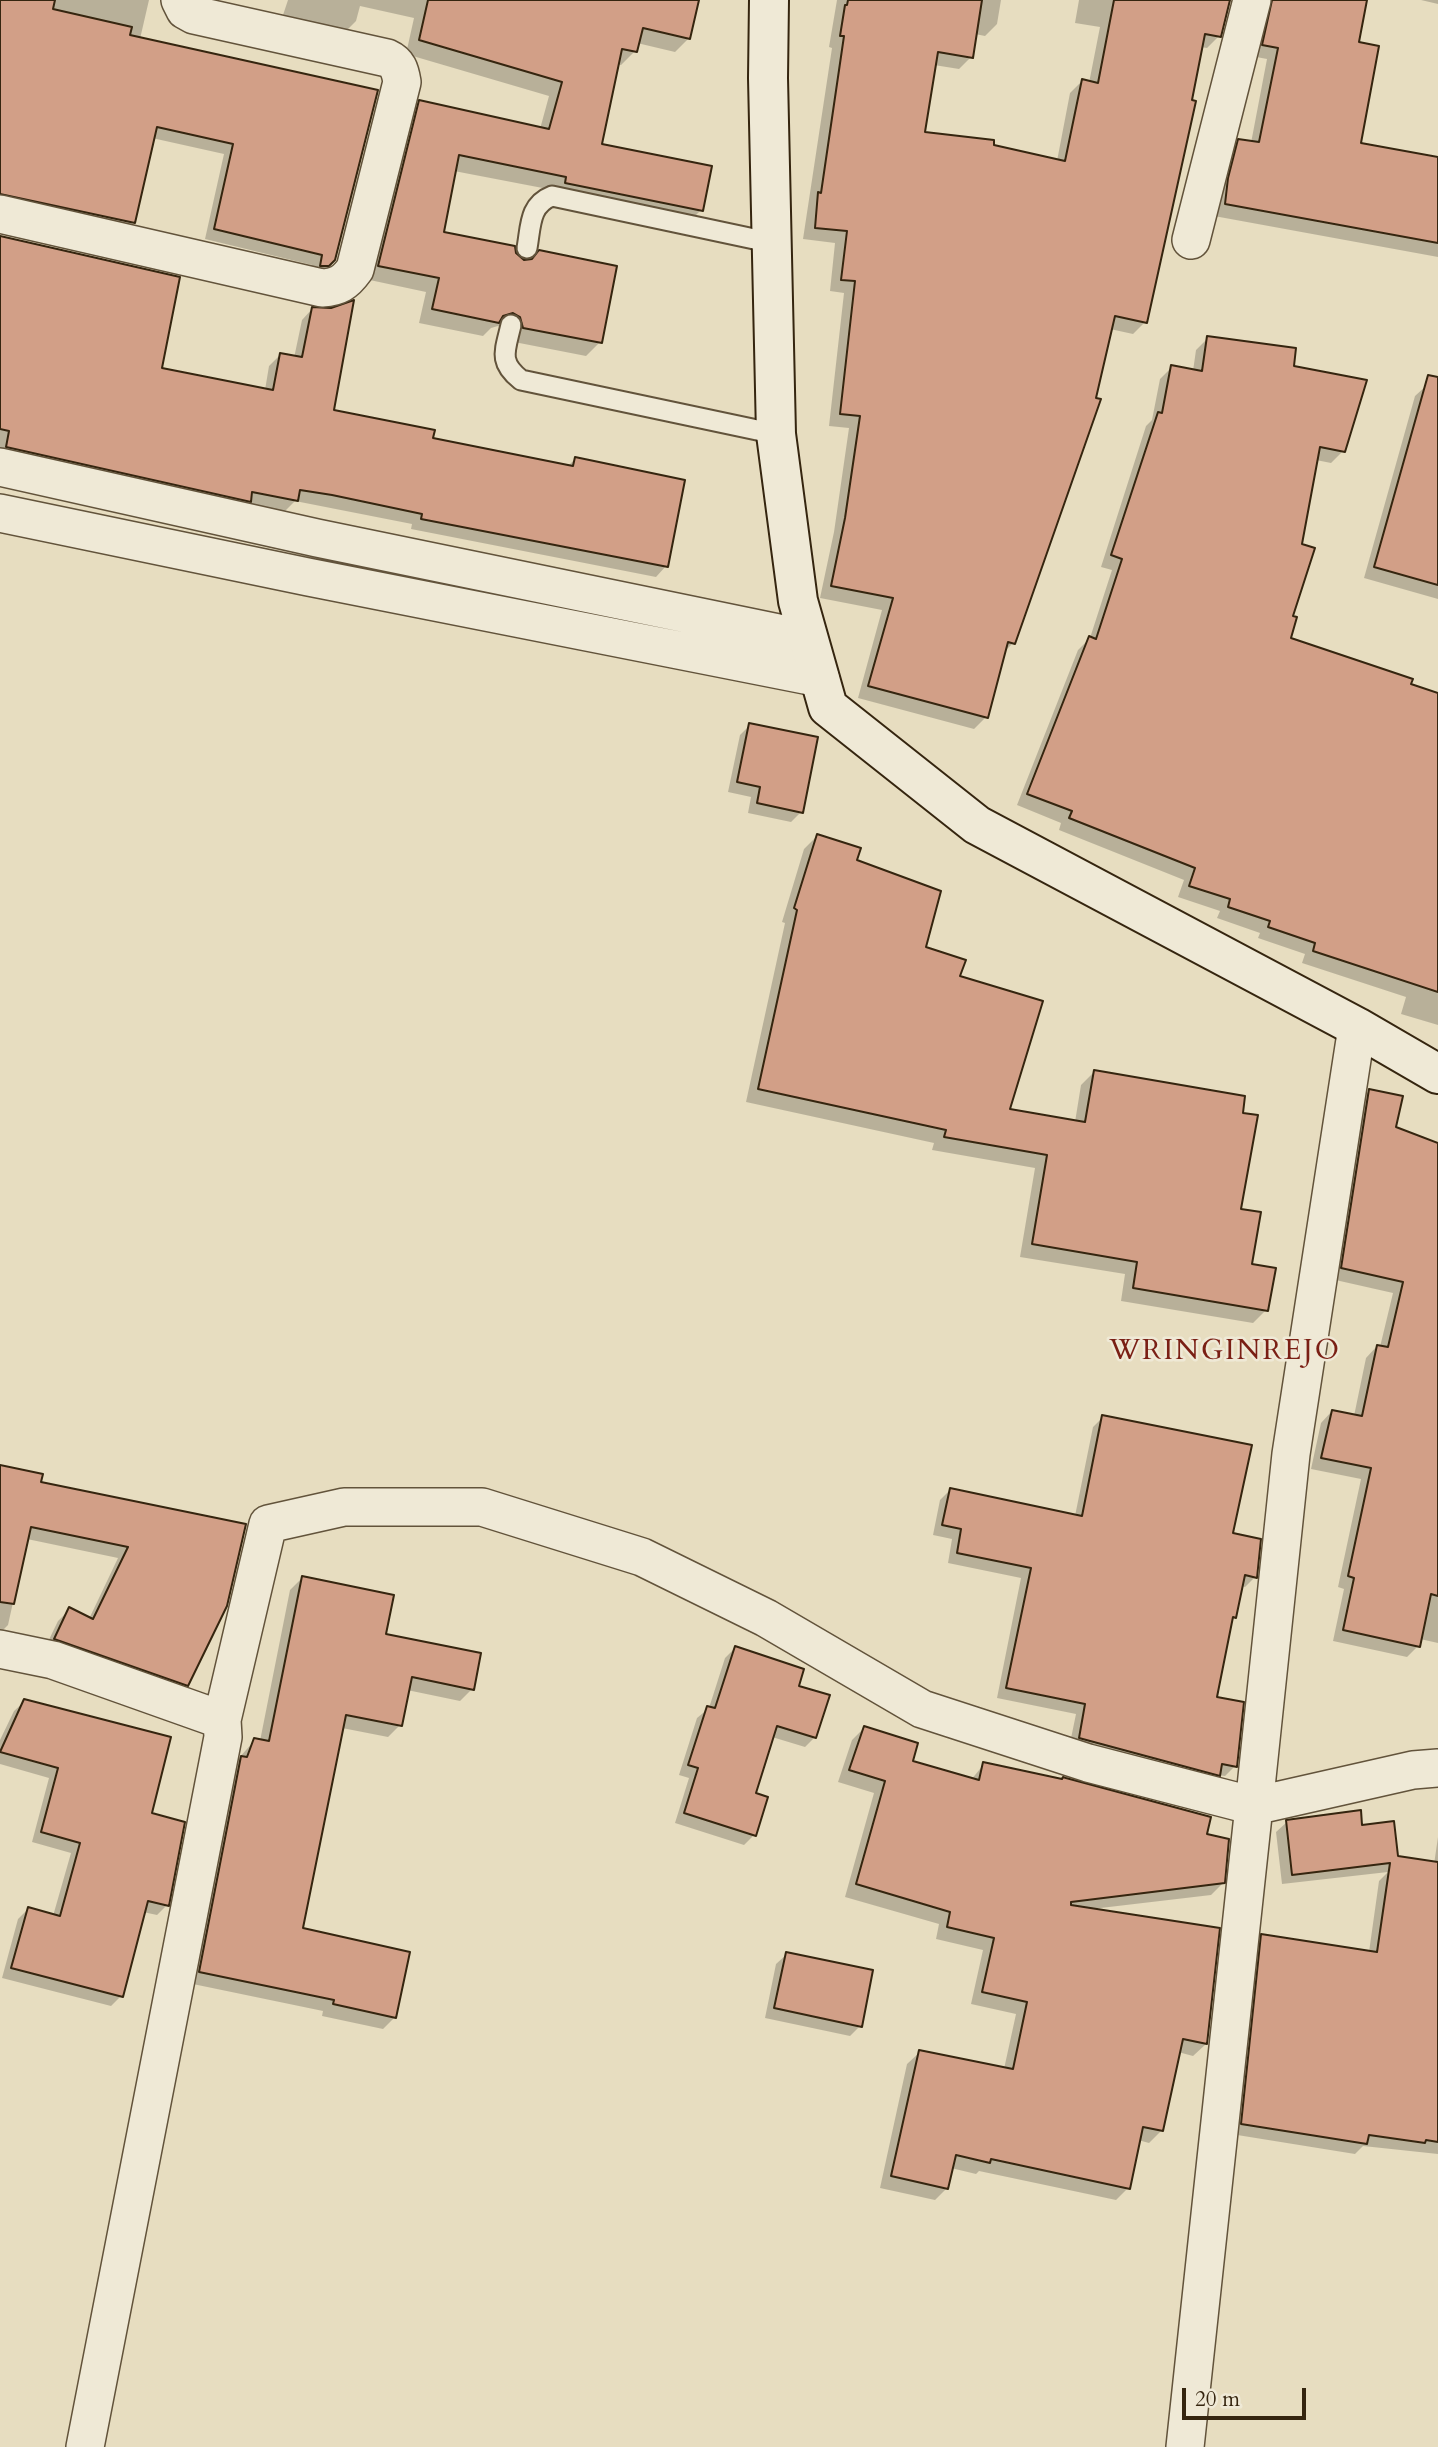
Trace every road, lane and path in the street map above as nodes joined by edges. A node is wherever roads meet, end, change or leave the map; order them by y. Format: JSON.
{"nodes":[{"id":1,"x":180,"y":0,"type":"edge"},
{"id":2,"x":769,"y":0,"type":"edge"},
{"id":3,"x":1252,"y":0,"type":"edge"},
{"id":4,"x":0,"y":214,"type":"edge"},
{"id":5,"x":1191,"y":240,"type":"dead end"},
{"id":6,"x":773,"y":243,"type":"junction"},
{"id":7,"x":527,"y":248,"type":"dead end"},
{"id":8,"x":511,"y":325,"type":"dead end"},
{"id":9,"x":776,"y":434,"type":"junction"},
{"id":10,"x":0,"y":467,"type":"edge"},
{"id":11,"x":0,"y":513,"type":"edge"},
{"id":12,"x":808,"y":639,"type":"junction"},
{"id":13,"x":820,"y":678,"type":"junction"},
{"id":14,"x":1357,"y":1027,"type":"junction"},
{"id":15,"x":1436,"y":1065,"type":"edge"},
{"id":16,"x":0,"y":1649,"type":"edge"},
{"id":17,"x":222,"y":1720,"type":"junction"},
{"id":18,"x":1438,"y":1768,"type":"edge"},
{"id":19,"x":1254,"y":1806,"type":"junction"},
{"id":20,"x":85,"y":2447,"type":"edge"},
{"id":21,"x":1185,"y":2447,"type":"edge"}],
"edges":[{"from":1,"to":4,"type":"street"},
{"from":2,"to":6,"type":"main road"},
{"from":3,"to":5,"type":"street"},
{"from":6,"to":7,"type":"lane"},
{"from":6,"to":9,"type":"main road"},
{"from":8,"to":9,"type":"lane"},
{"from":9,"to":12,"type":"main road"},
{"from":10,"to":12,"type":"street"},
{"from":11,"to":13,"type":"street"},
{"from":12,"to":13,"type":"main road"},
{"from":13,"to":14,"type":"main road"},
{"from":14,"to":15,"type":"main road"},
{"from":14,"to":19,"type":"street"},
{"from":16,"to":17,"type":"street"},
{"from":17,"to":19,"type":"street"},
{"from":17,"to":20,"type":"street"},
{"from":18,"to":19,"type":"street"},
{"from":19,"to":21,"type":"street"}]}
